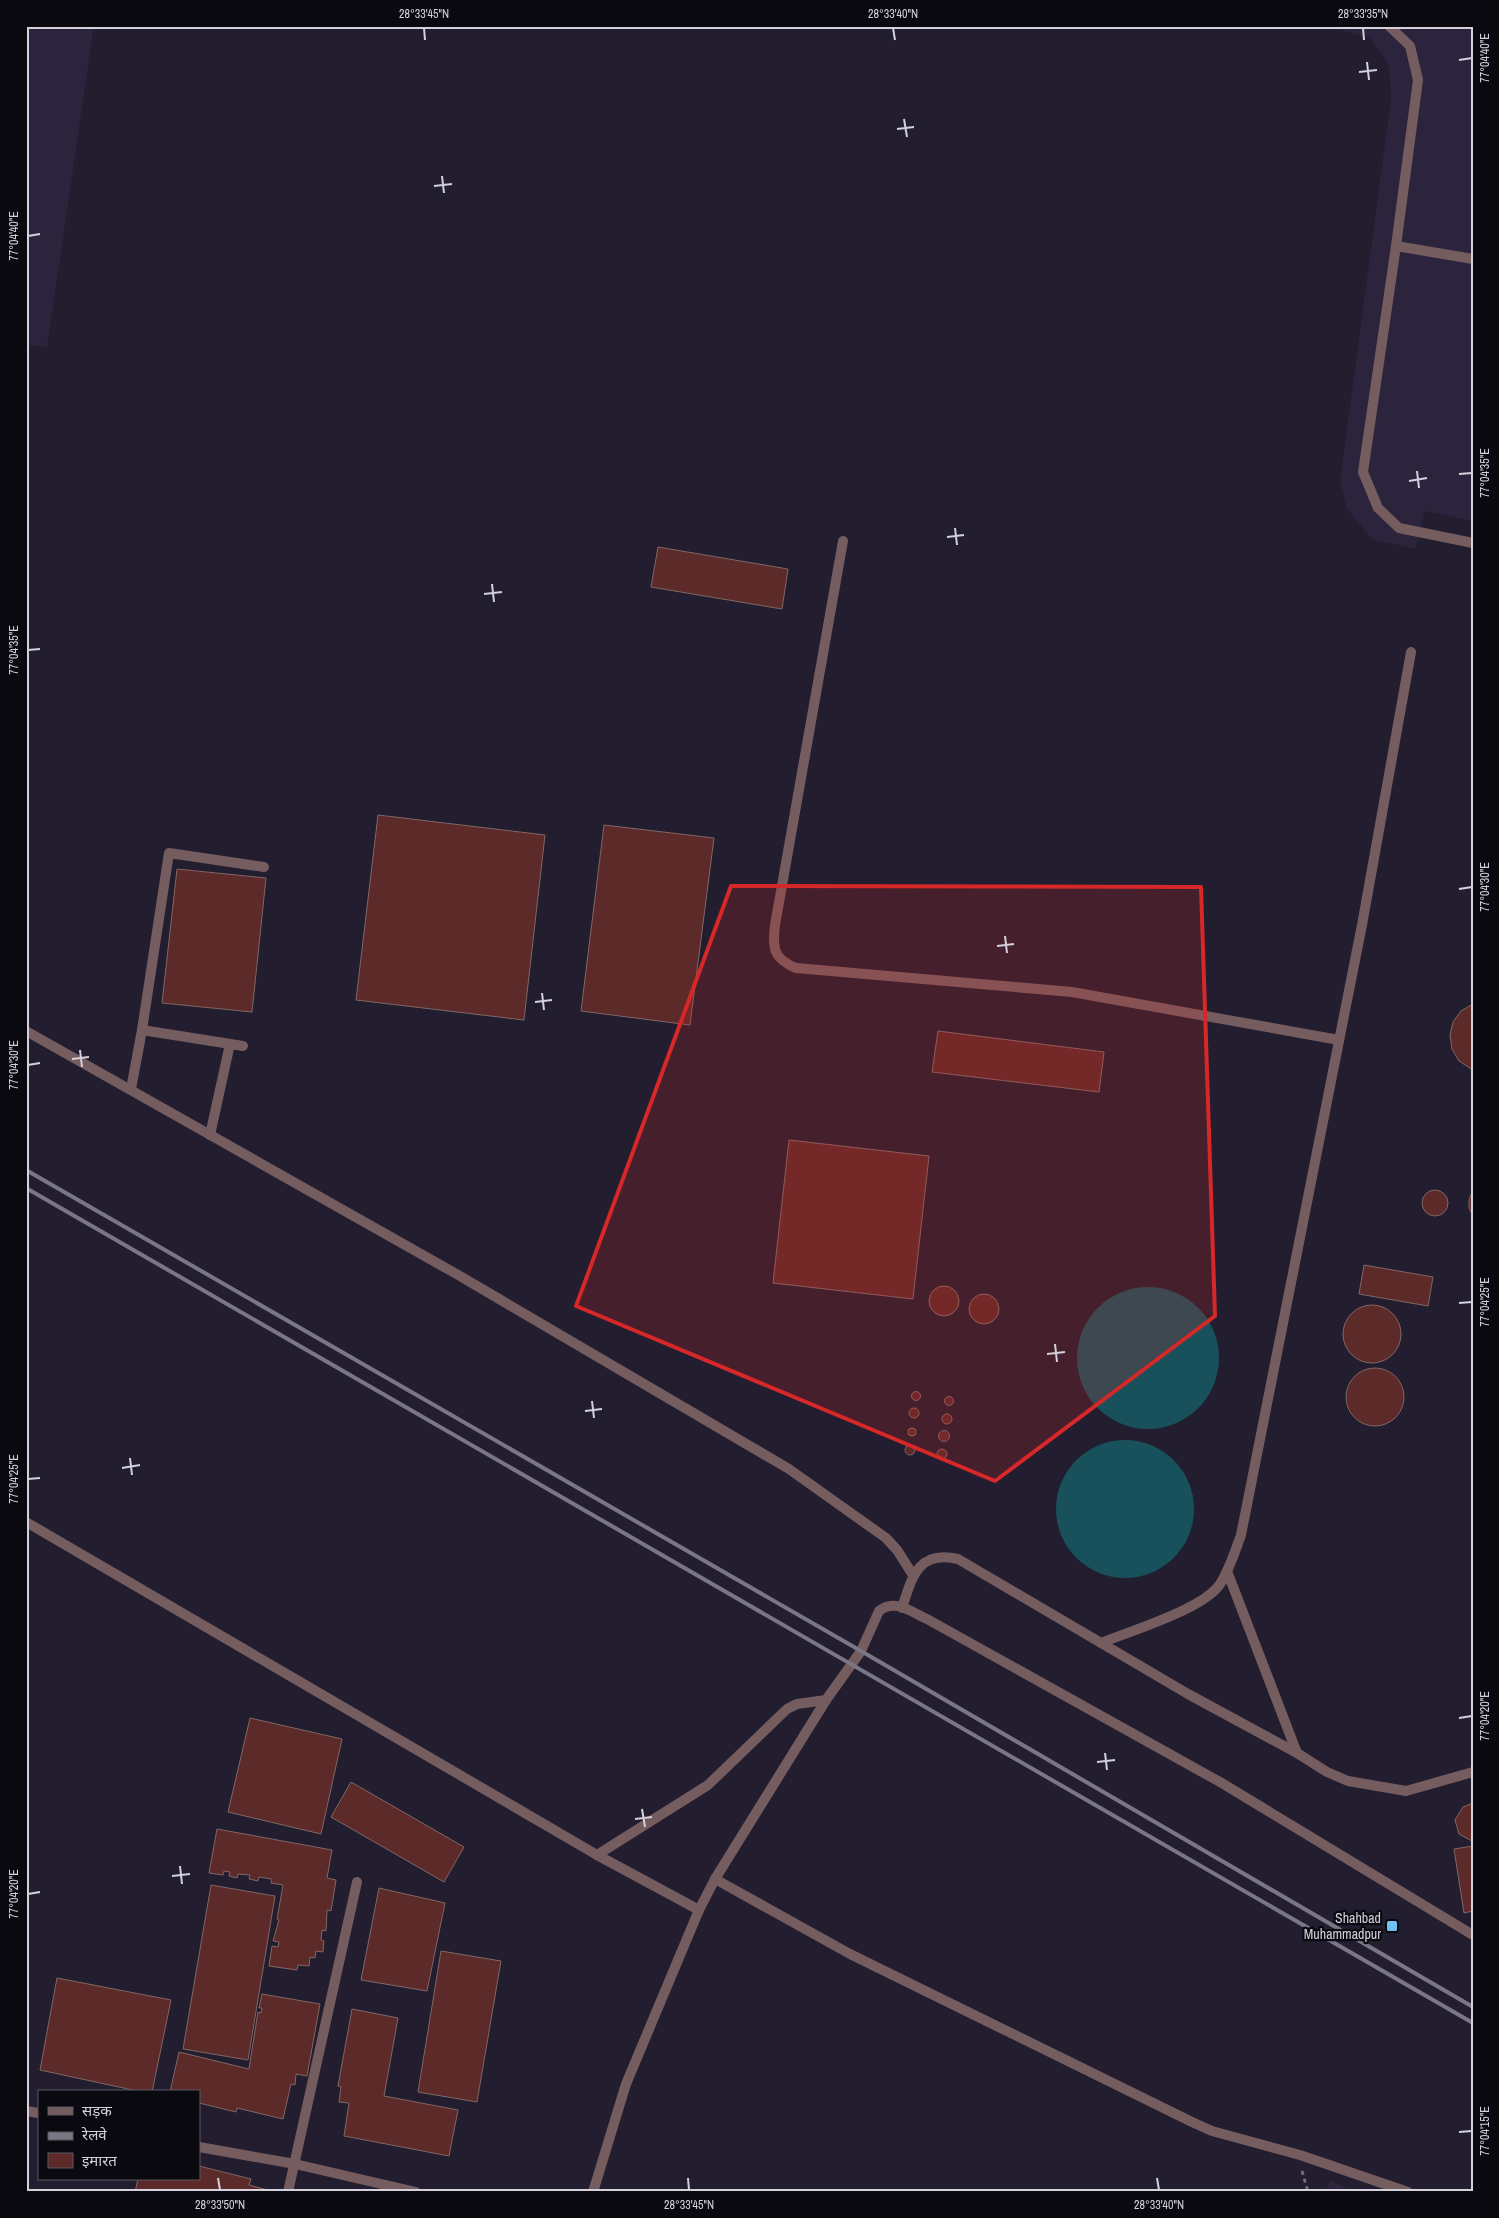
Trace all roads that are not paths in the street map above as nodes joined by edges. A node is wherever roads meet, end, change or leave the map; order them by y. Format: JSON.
{"nodes":[{"id":1,"x":1389,"y":26,"type":"edge"},
{"id":2,"x":1396,"y":246,"type":"junction"},
{"id":3,"x":1473,"y":259,"type":"edge"},
{"id":4,"x":843,"y":541,"type":"dead end"},
{"id":5,"x":1473,"y":543,"type":"edge"},
{"id":6,"x":1411,"y":652,"type":"dead end"},
{"id":7,"x":264,"y":867,"type":"dead end"},
{"id":8,"x":142,"y":1030,"type":"junction"},
{"id":9,"x":26,"y":1031,"type":"edge"},
{"id":10,"x":1339,"y":1040,"type":"junction"},
{"id":11,"x":230,"y":1044,"type":"junction"},
{"id":12,"x":243,"y":1046,"type":"dead end"},
{"id":13,"x":131,"y":1089,"type":"junction"},
{"id":14,"x":210,"y":1134,"type":"junction"},
{"id":15,"x":26,"y":1522,"type":"edge"},
{"id":16,"x":1227,"y":1571,"type":"junction"},
{"id":17,"x":913,"y":1575,"type":"junction"},
{"id":18,"x":902,"y":1608,"type":"junction"},
{"id":19,"x":1101,"y":1643,"type":"junction"},
{"id":20,"x":826,"y":1700,"type":"junction"},
{"id":21,"x":1297,"y":1754,"type":"junction"},
{"id":22,"x":1473,"y":1772,"type":"edge"},
{"id":23,"x":597,"y":1855,"type":"junction"},
{"id":24,"x":715,"y":1879,"type":"junction"},
{"id":25,"x":357,"y":1882,"type":"dead end"},
{"id":26,"x":699,"y":1910,"type":"junction"},
{"id":27,"x":1473,"y":1935,"type":"edge"},
{"id":28,"x":200,"y":2148,"type":"edge"},
{"id":29,"x":295,"y":2164,"type":"junction"},
{"id":30,"x":288,"y":2192,"type":"edge"},
{"id":31,"x":416,"y":2192,"type":"edge"},
{"id":32,"x":593,"y":2192,"type":"edge"},
{"id":33,"x":1408,"y":2192,"type":"edge"}],
"edges":[{"from":1,"to":2,"type":"street"},
{"from":2,"to":3,"type":"street"},
{"from":2,"to":5,"type":"street"},
{"from":4,"to":10,"type":"street"},
{"from":6,"to":10,"type":"street"},
{"from":7,"to":8,"type":"street"},
{"from":8,"to":11,"type":"street"},
{"from":8,"to":13,"type":"street"},
{"from":9,"to":13,"type":"street"},
{"from":10,"to":16,"type":"street"},
{"from":11,"to":12,"type":"street"},
{"from":11,"to":14,"type":"street"},
{"from":13,"to":14,"type":"street"},
{"from":14,"to":17,"type":"street"},
{"from":15,"to":23,"type":"street"},
{"from":16,"to":19,"type":"street"},
{"from":16,"to":21,"type":"street"},
{"from":17,"to":18,"type":"street"},
{"from":17,"to":19,"type":"street"},
{"from":18,"to":20,"type":"street"},
{"from":18,"to":27,"type":"street"},
{"from":19,"to":21,"type":"street"},
{"from":20,"to":23,"type":"street"},
{"from":20,"to":24,"type":"street"},
{"from":21,"to":22,"type":"street"},
{"from":23,"to":26,"type":"street"},
{"from":24,"to":26,"type":"street"},
{"from":24,"to":33,"type":"street"},
{"from":25,"to":29,"type":"street"},
{"from":26,"to":32,"type":"street"},
{"from":28,"to":29,"type":"street"},
{"from":29,"to":30,"type":"street"},
{"from":29,"to":31,"type":"street"}]}
